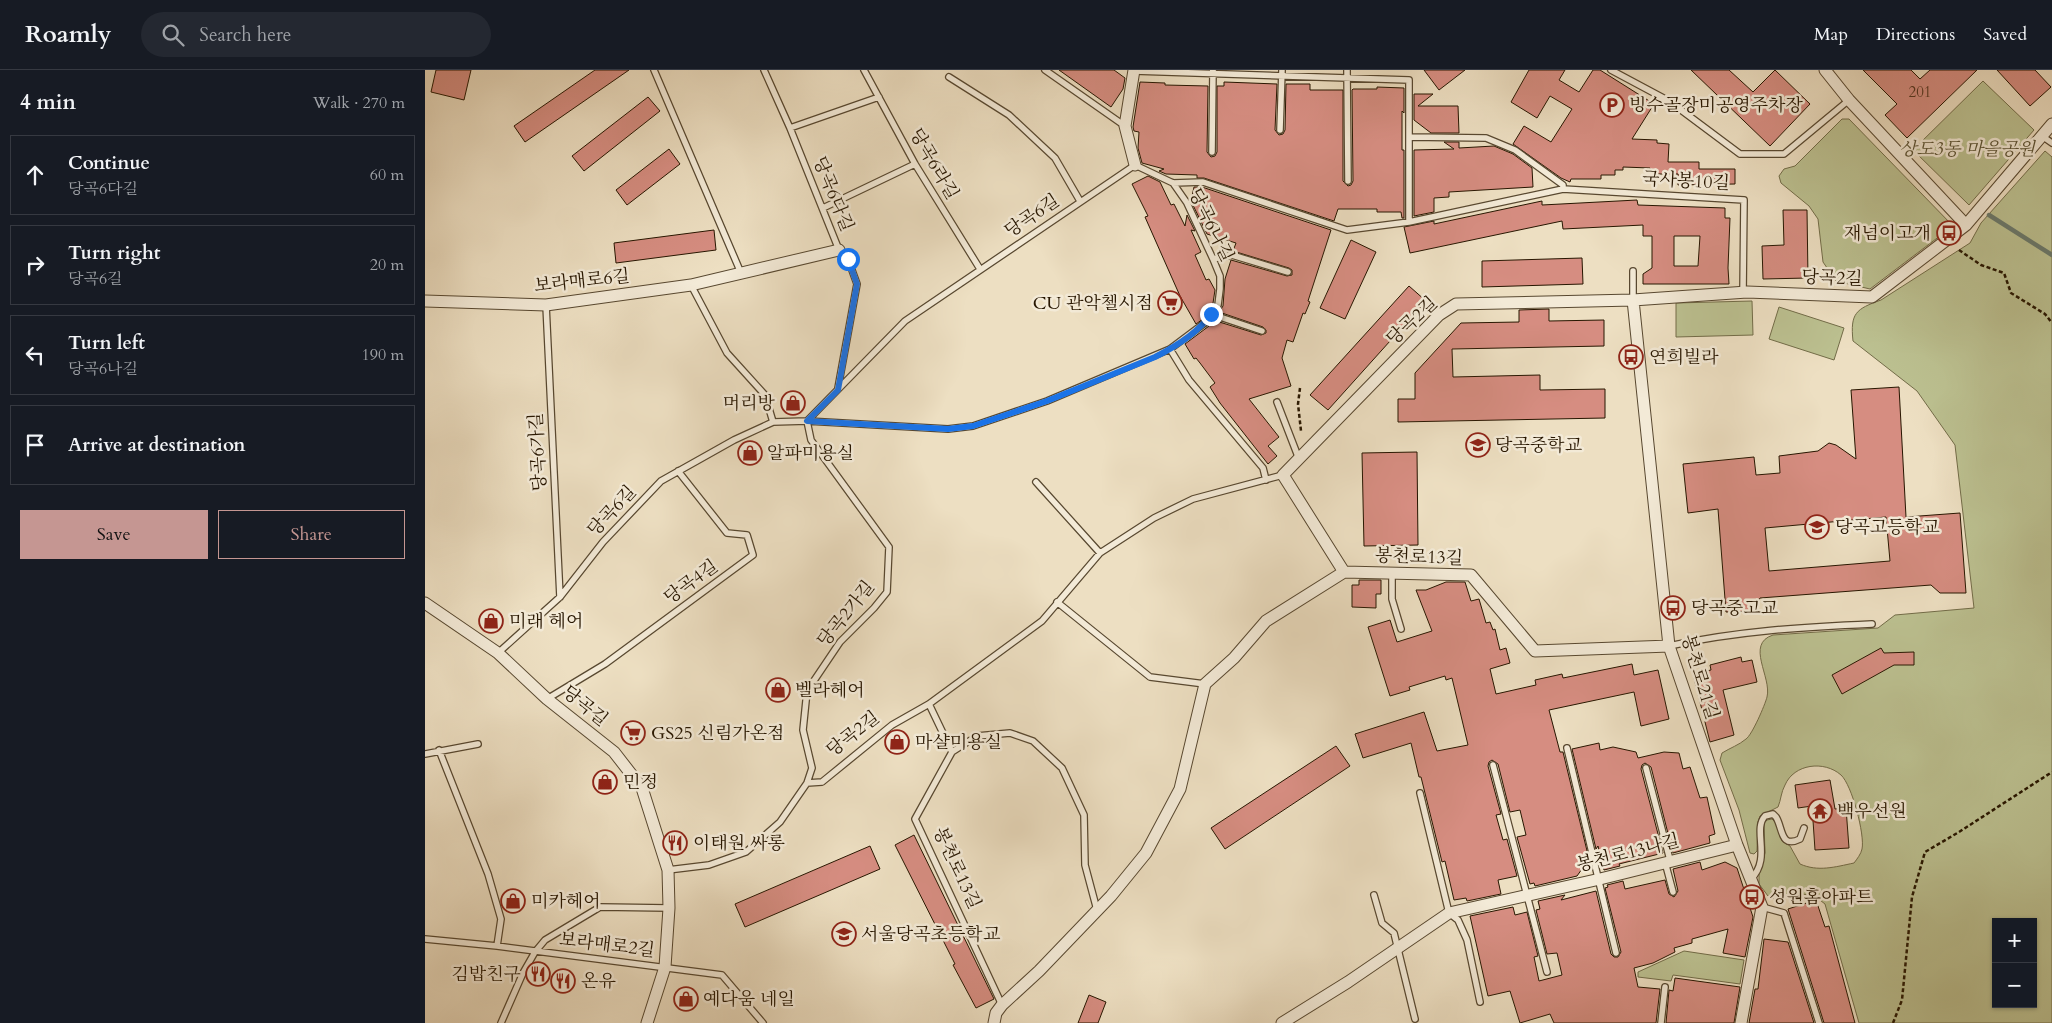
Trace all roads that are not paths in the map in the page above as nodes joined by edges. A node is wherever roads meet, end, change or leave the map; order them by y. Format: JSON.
{"nodes":[{"id":1,"x":654,"y":70,"type":"edge"},
{"id":2,"x":764,"y":70,"type":"edge"},
{"id":3,"x":866,"y":70,"type":"edge"},
{"id":4,"x":1045,"y":70,"type":"edge"},
{"id":5,"x":1347,"y":70,"type":"edge"},
{"id":6,"x":1611,"y":70,"type":"edge"},
{"id":7,"x":1825,"y":70,"type":"edge"},
{"id":8,"x":1134,"y":71,"type":"edge"},
{"id":9,"x":1213,"y":72,"type":"edge"},
{"id":10,"x":1282,"y":73,"type":"edge"},
{"id":11,"x":949,"y":77,"type":"dead end"},
{"id":12,"x":1347,"y":79,"type":"junction"},
{"id":13,"x":879,"y":97,"type":"junction"},
{"id":14,"x":1849,"y":100,"type":"junction"},
{"id":15,"x":2052,"y":124,"type":"edge"},
{"id":16,"x":1125,"y":126,"type":"junction"},
{"id":17,"x":790,"y":128,"type":"junction"},
{"id":18,"x":1280,"y":130,"type":"dead end"},
{"id":19,"x":2042,"y":136,"type":"junction"},
{"id":20,"x":1409,"y":137,"type":"junction"},
{"id":21,"x":2052,"y":143,"type":"edge"},
{"id":22,"x":1212,"y":152,"type":"dead end"},
{"id":23,"x":915,"y":164,"type":"junction"},
{"id":24,"x":1135,"y":165,"type":"junction"},
{"id":25,"x":1348,"y":181,"type":"dead end"},
{"id":26,"x":1173,"y":183,"type":"junction"},
{"id":27,"x":1563,"y":189,"type":"junction"},
{"id":28,"x":1080,"y":202,"type":"junction"},
{"id":29,"x":823,"y":208,"type":"junction"},
{"id":30,"x":1409,"y":222,"type":"junction"},
{"id":31,"x":1966,"y":225,"type":"junction"},
{"id":32,"x":839,"y":250,"type":"junction"},
{"id":33,"x":1213,"y":260,"type":"junction"},
{"id":34,"x":980,"y":269,"type":"junction"},
{"id":35,"x":1633,"y":271,"type":"dead end"},
{"id":36,"x":1288,"y":272,"type":"dead end"},
{"id":37,"x":741,"y":273,"type":"junction"},
{"id":38,"x":691,"y":285,"type":"junction"},
{"id":39,"x":1743,"y":293,"type":"junction"},
{"id":40,"x":1633,"y":300,"type":"junction"},
{"id":41,"x":425,"y":301,"type":"edge"},
{"id":42,"x":545,"y":305,"type":"junction"},
{"id":43,"x":1211,"y":314,"type":"junction"},
{"id":44,"x":1261,"y":331,"type":"dead end"},
{"id":45,"x":1170,"y":349,"type":"junction"},
{"id":46,"x":838,"y":390,"type":"junction"},
{"id":47,"x":1277,"y":402,"type":"dead end"},
{"id":48,"x":807,"y":421,"type":"junction"},
{"id":49,"x":773,"y":422,"type":"junction"},
{"id":50,"x":1299,"y":459,"type":"junction"},
{"id":51,"x":678,"y":471,"type":"junction"},
{"id":52,"x":1283,"y":475,"type":"junction"},
{"id":53,"x":1267,"y":480,"type":"junction"},
{"id":54,"x":1036,"y":482,"type":"dead end"},
{"id":55,"x":1100,"y":553,"type":"junction"},
{"id":56,"x":1343,"y":572,"type":"junction"},
{"id":57,"x":1392,"y":573,"type":"junction"},
{"id":58,"x":559,"y":597,"type":"junction"},
{"id":59,"x":1057,"y":602,"type":"junction"},
{"id":60,"x":425,"y":603,"type":"edge"},
{"id":61,"x":1872,"y":624,"type":"dead end"},
{"id":62,"x":1401,"y":630,"type":"dead end"},
{"id":63,"x":1669,"y":646,"type":"junction"},
{"id":64,"x":498,"y":653,"type":"junction"},
{"id":65,"x":1205,"y":684,"type":"junction"},
{"id":66,"x":547,"y":699,"type":"junction"},
{"id":67,"x":929,"y":704,"type":"junction"},
{"id":68,"x":478,"y":744,"type":"dead end"},
{"id":69,"x":1567,"y":748,"type":"dead end"},
{"id":70,"x":439,"y":750,"type":"junction"},
{"id":71,"x":952,"y":752,"type":"junction"},
{"id":72,"x":425,"y":754,"type":"edge"},
{"id":73,"x":1493,"y":765,"type":"dead end"},
{"id":74,"x":1646,"y":768,"type":"dead end"},
{"id":75,"x":807,"y":783,"type":"junction"},
{"id":76,"x":1420,"y":794,"type":"dead end"},
{"id":77,"x":1804,"y":828,"type":"dead end"},
{"id":78,"x":1737,"y":844,"type":"junction"},
{"id":79,"x":1668,"y":861,"type":"junction"},
{"id":80,"x":668,"y":870,"type":"junction"},
{"id":81,"x":1599,"y":878,"type":"junction"},
{"id":82,"x":1751,"y":879,"type":"junction"},
{"id":83,"x":1673,"y":892,"type":"dead end"},
{"id":84,"x":1528,"y":894,"type":"junction"},
{"id":85,"x":1374,"y":895,"type":"dead end"},
{"id":86,"x":1762,"y":907,"type":"junction"},
{"id":87,"x":669,"y":908,"type":"junction"},
{"id":88,"x":1097,"y":910,"type":"junction"},
{"id":89,"x":1449,"y":913,"type":"junction"},
{"id":90,"x":425,"y":939,"type":"edge"},
{"id":91,"x":497,"y":946,"type":"junction"},
{"id":92,"x":1397,"y":948,"type":"junction"},
{"id":93,"x":535,"y":952,"type":"junction"},
{"id":94,"x":1616,"y":952,"type":"dead end"},
{"id":95,"x":665,"y":967,"type":"junction"},
{"id":96,"x":1547,"y":972,"type":"dead end"},
{"id":97,"x":1665,"y":987,"type":"dead end"},
{"id":98,"x":1480,"y":1002,"type":"dead end"},
{"id":99,"x":1003,"y":1005,"type":"junction"},
{"id":100,"x":1415,"y":1019,"type":"dead end"},
{"id":101,"x":501,"y":1023,"type":"edge"},
{"id":102,"x":647,"y":1023,"type":"edge"},
{"id":103,"x":763,"y":1023,"type":"edge"},
{"id":104,"x":994,"y":1023,"type":"edge"},
{"id":105,"x":1282,"y":1023,"type":"edge"},
{"id":106,"x":1661,"y":1023,"type":"edge"},
{"id":107,"x":1741,"y":1023,"type":"edge"},
{"id":108,"x":1819,"y":1023,"type":"edge"}],
"edges":[{"from":1,"to":37,"type":"lane"},
{"from":2,"to":17,"type":"lane","name":"당곡6다길"},
{"from":3,"to":13,"type":"lane","name":"당곡6라길"},
{"from":4,"to":16,"type":"lane"},
{"from":5,"to":12,"type":"lane"},
{"from":6,"to":14,"type":"lane"},
{"from":7,"to":14,"type":"street"},
{"from":8,"to":9,"type":"lane"},
{"from":8,"to":16,"type":"street"},
{"from":9,"to":10,"type":"lane"},
{"from":9,"to":22,"type":"lane"},
{"from":10,"to":12,"type":"lane"},
{"from":10,"to":18,"type":"lane"},
{"from":11,"to":28,"type":"lane"},
{"from":12,"to":20,"type":"lane"},
{"from":12,"to":25,"type":"lane"},
{"from":13,"to":17,"type":"lane"},
{"from":13,"to":23,"type":"lane","name":"당곡6라길"},
{"from":14,"to":31,"type":"street"},
{"from":15,"to":19,"type":"street"},
{"from":16,"to":24,"type":"street"},
{"from":17,"to":29,"type":"lane","name":"당곡6다길"},
{"from":19,"to":21,"type":"lane"},
{"from":19,"to":31,"type":"street"},
{"from":20,"to":27,"type":"lane"},
{"from":20,"to":30,"type":"lane"},
{"from":23,"to":29,"type":"lane"},
{"from":23,"to":34,"type":"lane","name":"당곡6라길"},
{"from":24,"to":26,"type":"lane"},
{"from":24,"to":28,"type":"lane","name":"당곡6길"},
{"from":26,"to":30,"type":"lane","name":"국사봉10길"},
{"from":26,"to":33,"type":"lane","name":"당곡6나길"},
{"from":27,"to":30,"type":"lane","name":"국사봉10길"},
{"from":27,"to":39,"type":"lane","name":"국사봉10길"},
{"from":28,"to":34,"type":"lane","name":"당곡6길"},
{"from":29,"to":32,"type":"lane","name":"당곡6다길"},
{"from":31,"to":39,"type":"street","name":"당곡2길"},
{"from":32,"to":37,"type":"street","name":"보라매로6길"},
{"from":32,"to":46,"type":"lane","name":"당곡6다길"},
{"from":33,"to":36,"type":"lane"},
{"from":33,"to":43,"type":"lane","name":"당곡6나길"},
{"from":34,"to":46,"type":"lane","name":"당곡6길"},
{"from":35,"to":40,"type":"lane"},
{"from":37,"to":38,"type":"street","name":"보라매로6길"},
{"from":38,"to":42,"type":"street","name":"보라매로6길"},
{"from":38,"to":49,"type":"lane"},
{"from":39,"to":40,"type":"street","name":"당곡2길"},
{"from":40,"to":50,"type":"street","name":"당곡2길"},
{"from":40,"to":63,"type":"street","name":"봉천로21길"},
{"from":41,"to":42,"type":"street","name":"보라매로6길"},
{"from":42,"to":58,"type":"lane","name":"당곡6가길"},
{"from":43,"to":44,"type":"lane"},
{"from":43,"to":45,"type":"lane","name":"당곡6나길"},
{"from":45,"to":48,"type":"lane","name":"당곡6나길"},
{"from":45,"to":53,"type":"lane"},
{"from":46,"to":48,"type":"lane","name":"당곡6길"},
{"from":47,"to":50,"type":"lane"},
{"from":48,"to":49,"type":"lane","name":"당곡6길"},
{"from":48,"to":75,"type":"lane","name":"당곡2가길"},
{"from":49,"to":51,"type":"lane","name":"당곡6길"},
{"from":50,"to":52,"type":"street","name":"당곡2길"},
{"from":51,"to":58,"type":"lane","name":"당곡6길"},
{"from":51,"to":66,"type":"lane","name":"당곡4길"},
{"from":52,"to":53,"type":"lane","name":"당곡2길"},
{"from":52,"to":56,"type":"street"},
{"from":53,"to":55,"type":"lane","name":"당곡2길"},
{"from":54,"to":55,"type":"lane"},
{"from":55,"to":59,"type":"lane","name":"당곡2길"},
{"from":56,"to":57,"type":"street","name":"봉천로13길"},
{"from":56,"to":65,"type":"street"},
{"from":57,"to":62,"type":"lane"},
{"from":57,"to":63,"type":"street","name":"봉천로13길"},
{"from":58,"to":64,"type":"lane","name":"당곡6길"},
{"from":59,"to":65,"type":"lane"},
{"from":59,"to":67,"type":"lane","name":"당곡2길"},
{"from":60,"to":64,"type":"street","name":"당곡길"},
{"from":61,"to":63,"type":"lane"},
{"from":63,"to":78,"type":"street","name":"봉천로21길"},
{"from":64,"to":66,"type":"street","name":"당곡길"},
{"from":65,"to":88,"type":"street"},
{"from":66,"to":80,"type":"street","name":"당곡길"},
{"from":67,"to":71,"type":"lane"},
{"from":67,"to":75,"type":"lane","name":"당곡2길"},
{"from":68,"to":70,"type":"lane"},
{"from":69,"to":81,"type":"lane"},
{"from":70,"to":72,"type":"lane"},
{"from":70,"to":91,"type":"lane"},
{"from":71,"to":88,"type":"lane","name":"봉천로13길"},
{"from":71,"to":99,"type":"lane","name":"봉천로13길"},
{"from":73,"to":84,"type":"lane"},
{"from":74,"to":79,"type":"lane"},
{"from":75,"to":80,"type":"lane"},
{"from":76,"to":89,"type":"lane"},
{"from":77,"to":82,"type":"lane"},
{"from":78,"to":79,"type":"street","name":"봉천로13나길"},
{"from":78,"to":82,"type":"street","name":"봉천로21길"},
{"from":79,"to":81,"type":"street","name":"봉천로13나길"},
{"from":79,"to":83,"type":"lane"},
{"from":80,"to":87,"type":"street","name":"당곡길"},
{"from":81,"to":84,"type":"street","name":"봉천로13나길"},
{"from":81,"to":94,"type":"lane"},
{"from":82,"to":86,"type":"street","name":"봉천로21길"},
{"from":84,"to":89,"type":"street","name":"봉천로13나길"},
{"from":84,"to":96,"type":"lane"},
{"from":85,"to":92,"type":"lane"},
{"from":86,"to":107,"type":"street"},
{"from":86,"to":108,"type":"lane"},
{"from":87,"to":93,"type":"lane"},
{"from":87,"to":95,"type":"street","name":"당곡길"},
{"from":88,"to":99,"type":"street"},
{"from":89,"to":92,"type":"street","name":"봉천로13나길"},
{"from":89,"to":98,"type":"lane"},
{"from":90,"to":91,"type":"lane","name":"보라매로2길"},
{"from":91,"to":93,"type":"lane","name":"보라매로2길"},
{"from":92,"to":100,"type":"lane"},
{"from":92,"to":105,"type":"street","name":"봉천로13나길"},
{"from":93,"to":95,"type":"lane","name":"보라매로2길"},
{"from":93,"to":101,"type":"lane"},
{"from":95,"to":102,"type":"street","name":"당곡길"},
{"from":95,"to":103,"type":"lane","name":"보라매로2길"},
{"from":97,"to":106,"type":"lane"},
{"from":99,"to":104,"type":"street"}]}
